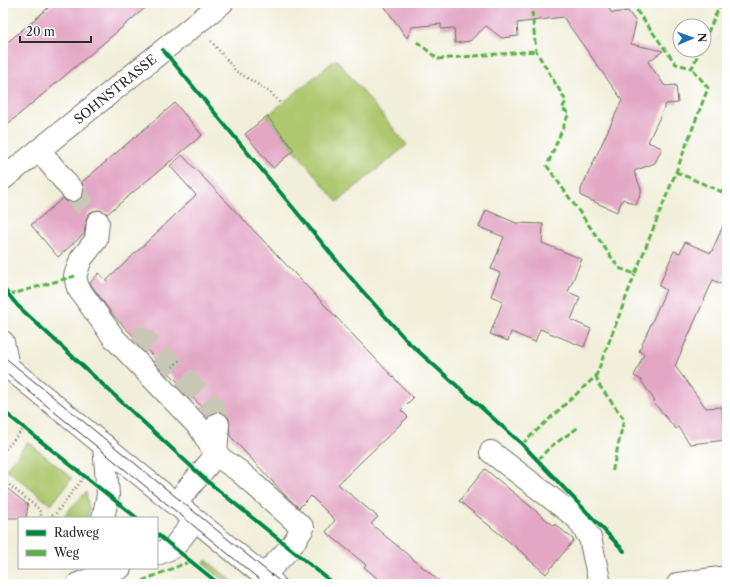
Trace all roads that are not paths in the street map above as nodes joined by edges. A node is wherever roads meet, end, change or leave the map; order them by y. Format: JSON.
{"nodes":[{"id":1,"x":222,"y":3,"type":"edge"},
{"id":2,"x":39,"y":150,"type":"junction"},
{"id":3,"x":5,"y":176,"type":"edge"},
{"id":4,"x":72,"y":190,"type":"tunnel mouth"},
{"id":5,"x":98,"y":222,"type":"dead end"},
{"id":6,"x":3,"y":342,"type":"edge"},
{"id":7,"x":6,"y":365,"type":"edge"},
{"id":8,"x":218,"y":424,"type":"tunnel mouth"},
{"id":9,"x":104,"y":445,"type":"junction"},
{"id":10,"x":491,"y":452,"type":"dead end"},
{"id":11,"x":216,"y":455,"type":"junction"},
{"id":12,"x":175,"y":504,"type":"junction"},
{"id":13,"x":103,"y":517,"type":"edge"},
{"id":14,"x":195,"y":520,"type":"junction"},
{"id":15,"x":158,"y":554,"type":"edge"},
{"id":16,"x":81,"y":569,"type":"edge"},
{"id":17,"x":117,"y":569,"type":"edge"},
{"id":18,"x":727,"y":577,"type":"edge"},
{"id":19,"x":269,"y":580,"type":"edge"},
{"id":20,"x":71,"y":584,"type":"edge"},
{"id":21,"x":78,"y":584,"type":"edge"},
{"id":22,"x":600,"y":584,"type":"edge"},
{"id":23,"x":678,"y":584,"type":"edge"}],
"edges":[{"from":1,"to":2,"type":"street","name":"SOHNSTRASSE"},
{"from":2,"to":3,"type":"street","name":"SOHNSTRASSE"},
{"from":2,"to":4,"type":"street"},
{"from":5,"to":11,"type":"street"},
{"from":6,"to":7,"type":"street"},
{"from":7,"to":9,"type":"street"},
{"from":8,"to":11,"type":"street"},
{"from":9,"to":12,"type":"street"},
{"from":9,"to":13,"type":"street"},
{"from":10,"to":22,"type":"street"},
{"from":11,"to":12,"type":"street"},
{"from":11,"to":19,"type":"street"},
{"from":12,"to":14,"type":"street"},
{"from":14,"to":15,"type":"street"},
{"from":14,"to":19,"type":"street"},
{"from":16,"to":20,"type":"street"},
{"from":17,"to":21,"type":"street"},
{"from":18,"to":23,"type":"street"}]}
